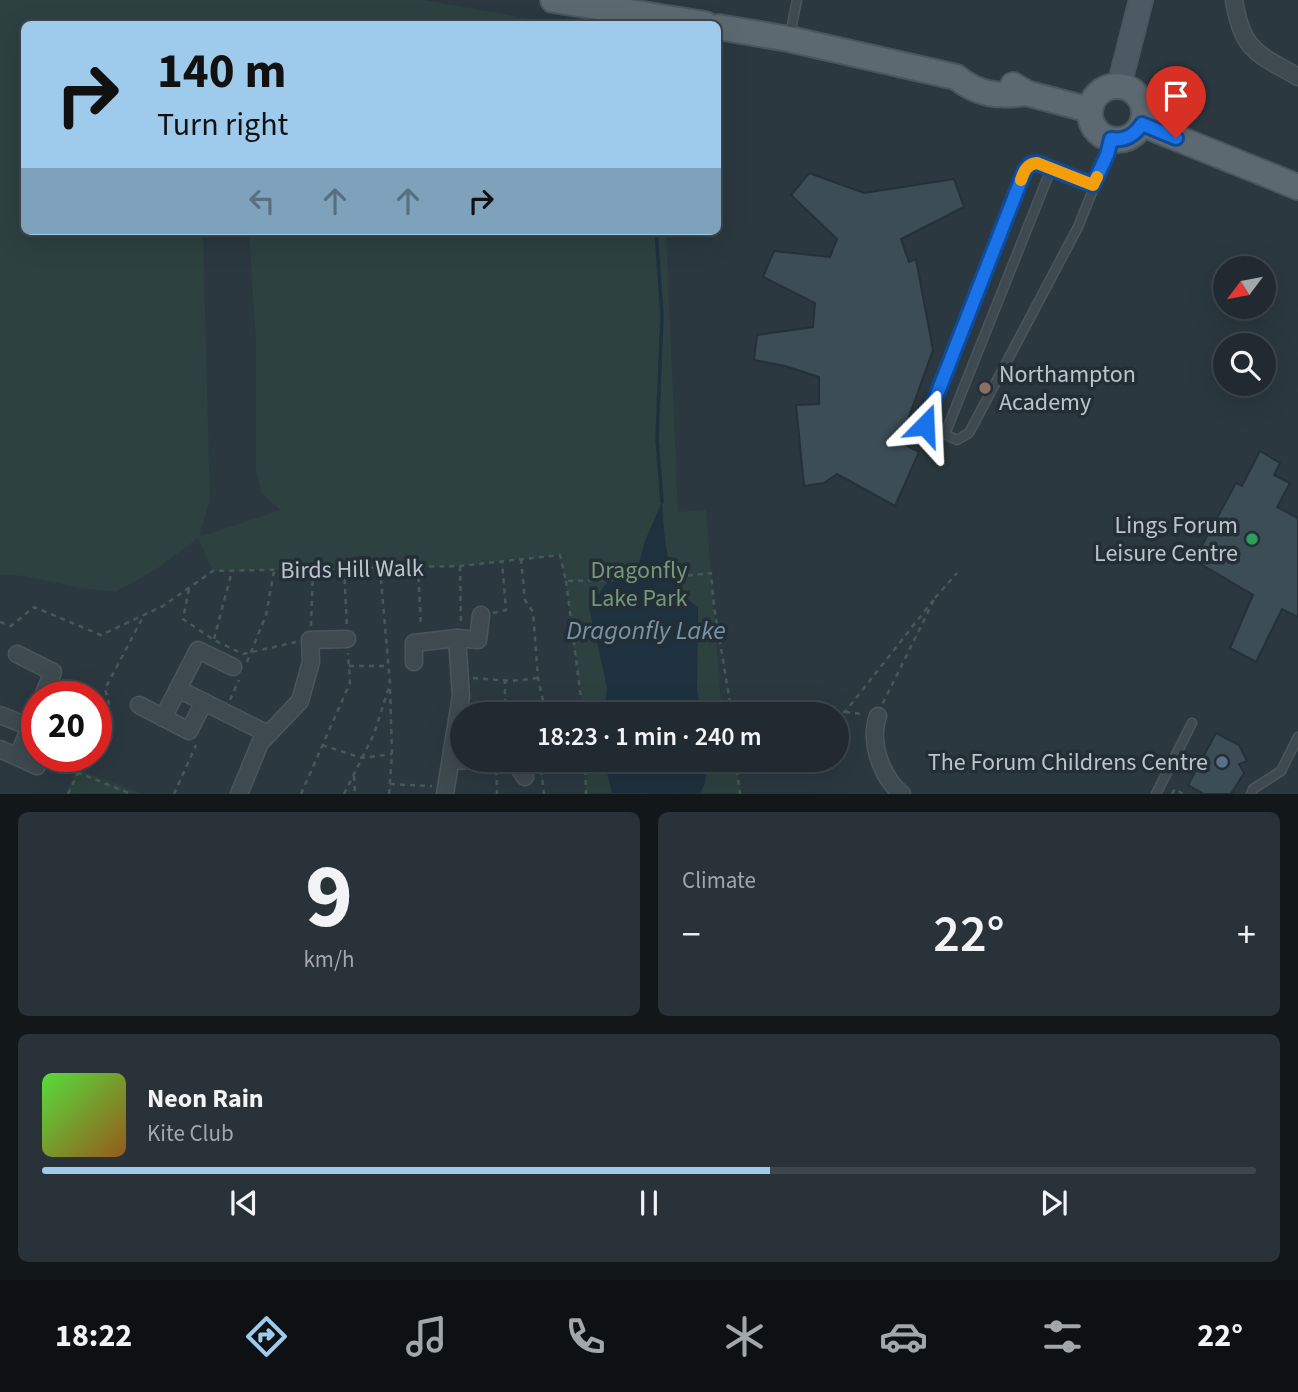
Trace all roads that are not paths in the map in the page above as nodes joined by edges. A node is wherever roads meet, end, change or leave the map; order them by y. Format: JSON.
{"nodes":[{"id":1,"x":553,"y":0,"type":"edge"},
{"id":2,"x":797,"y":0,"type":"edge"},
{"id":3,"x":1141,"y":0,"type":"edge"},
{"id":4,"x":1234,"y":0,"type":"edge"},
{"id":5,"x":686,"y":21,"type":"edge"},
{"id":6,"x":721,"y":28,"type":"edge"},
{"id":7,"x":789,"y":39,"type":"junction"},
{"id":8,"x":1298,"y":77,"type":"edge"},
{"id":9,"x":1119,"y":86,"type":"junction"},
{"id":10,"x":1090,"y":110,"type":"junction"},
{"id":11,"x":1142,"y":124,"type":"junction"},
{"id":12,"x":1111,"y":139,"type":"junction"},
{"id":13,"x":1051,"y":169,"type":"junction"},
{"id":14,"x":1093,"y":185,"type":"junction"},
{"id":15,"x":1298,"y":187,"type":"edge"},
{"id":16,"x":945,"y":435,"type":"junction"},
{"id":17,"x":481,"y":615,"type":"road end"},
{"id":18,"x":457,"y":638,"type":"junction"},
{"id":19,"x":348,"y":639,"type":"road end"},
{"id":20,"x":17,"y":654,"type":"dead end"},
{"id":21,"x":414,"y":662,"type":"dead end"},
{"id":22,"x":240,"y":669,"type":"road end"},
{"id":23,"x":49,"y":681,"type":"edge"},
{"id":24,"x":178,"y":689,"type":"junction"},
{"id":25,"x":204,"y":702,"type":"junction"},
{"id":26,"x":460,"y":702,"type":"edge"},
{"id":27,"x":139,"y":705,"type":"dead end"},
{"id":28,"x":0,"y":715,"type":"edge"},
{"id":29,"x":878,"y":716,"type":"road end"},
{"id":30,"x":163,"y":718,"type":"junction"},
{"id":31,"x":21,"y":723,"type":"edge"},
{"id":32,"x":1192,"y":723,"type":"dead end"},
{"id":33,"x":268,"y":734,"type":"junction"},
{"id":34,"x":1298,"y":737,"type":"edge"},
{"id":35,"x":0,"y":749,"type":"edge"},
{"id":36,"x":21,"y":749,"type":"edge"},
{"id":37,"x":18,"y":756,"type":"junction"},
{"id":38,"x":21,"y":758,"type":"edge"},
{"id":39,"x":450,"y":771,"type":"edge"},
{"id":40,"x":522,"y":772,"type":"edge"},
{"id":41,"x":525,"y":777,"type":"dead end"},
{"id":42,"x":446,"y":790,"type":"edge"},
{"id":43,"x":239,"y":793,"type":"edge"},
{"id":44,"x":902,"y":793,"type":"edge"},
{"id":45,"x":1156,"y":793,"type":"edge"},
{"id":46,"x":1251,"y":793,"type":"edge"}],
"edges":[{"from":1,"to":5,"type":"main road"},
{"from":2,"to":7,"type":"lane"},
{"from":3,"to":9,"type":"street"},
{"from":4,"to":8,"type":"street"},
{"from":6,"to":7,"type":"main road"},
{"from":7,"to":10,"type":"main road"},
{"from":9,"to":10,"type":"main road"},
{"from":9,"to":11,"type":"main road"},
{"from":10,"to":12,"type":"main road"},
{"from":11,"to":12,"type":"main road"},
{"from":11,"to":15,"type":"main road"},
{"from":12,"to":14,"type":"lane"},
{"from":13,"to":14,"type":"lane"},
{"from":13,"to":16,"type":"lane"},
{"from":13,"to":16,"type":"lane"},
{"from":14,"to":16,"type":"lane"},
{"from":17,"to":18,"type":"street"},
{"from":18,"to":21,"type":"street"},
{"from":18,"to":26,"type":"street"},
{"from":19,"to":33,"type":"street"},
{"from":20,"to":23,"type":"street"},
{"from":22,"to":24,"type":"street"},
{"from":24,"to":25,"type":"street"},
{"from":24,"to":30,"type":"street"},
{"from":25,"to":30,"type":"street"},
{"from":25,"to":33,"type":"street"},
{"from":27,"to":30,"type":"street"},
{"from":28,"to":31,"type":"street"},
{"from":29,"to":44,"type":"street"},
{"from":32,"to":45,"type":"lane"},
{"from":33,"to":43,"type":"street"},
{"from":34,"to":46,"type":"lane"},
{"from":35,"to":37,"type":"street"},
{"from":36,"to":37,"type":"street"},
{"from":37,"to":38,"type":"street"},
{"from":39,"to":42,"type":"street"},
{"from":40,"to":41,"type":"street"}]}
